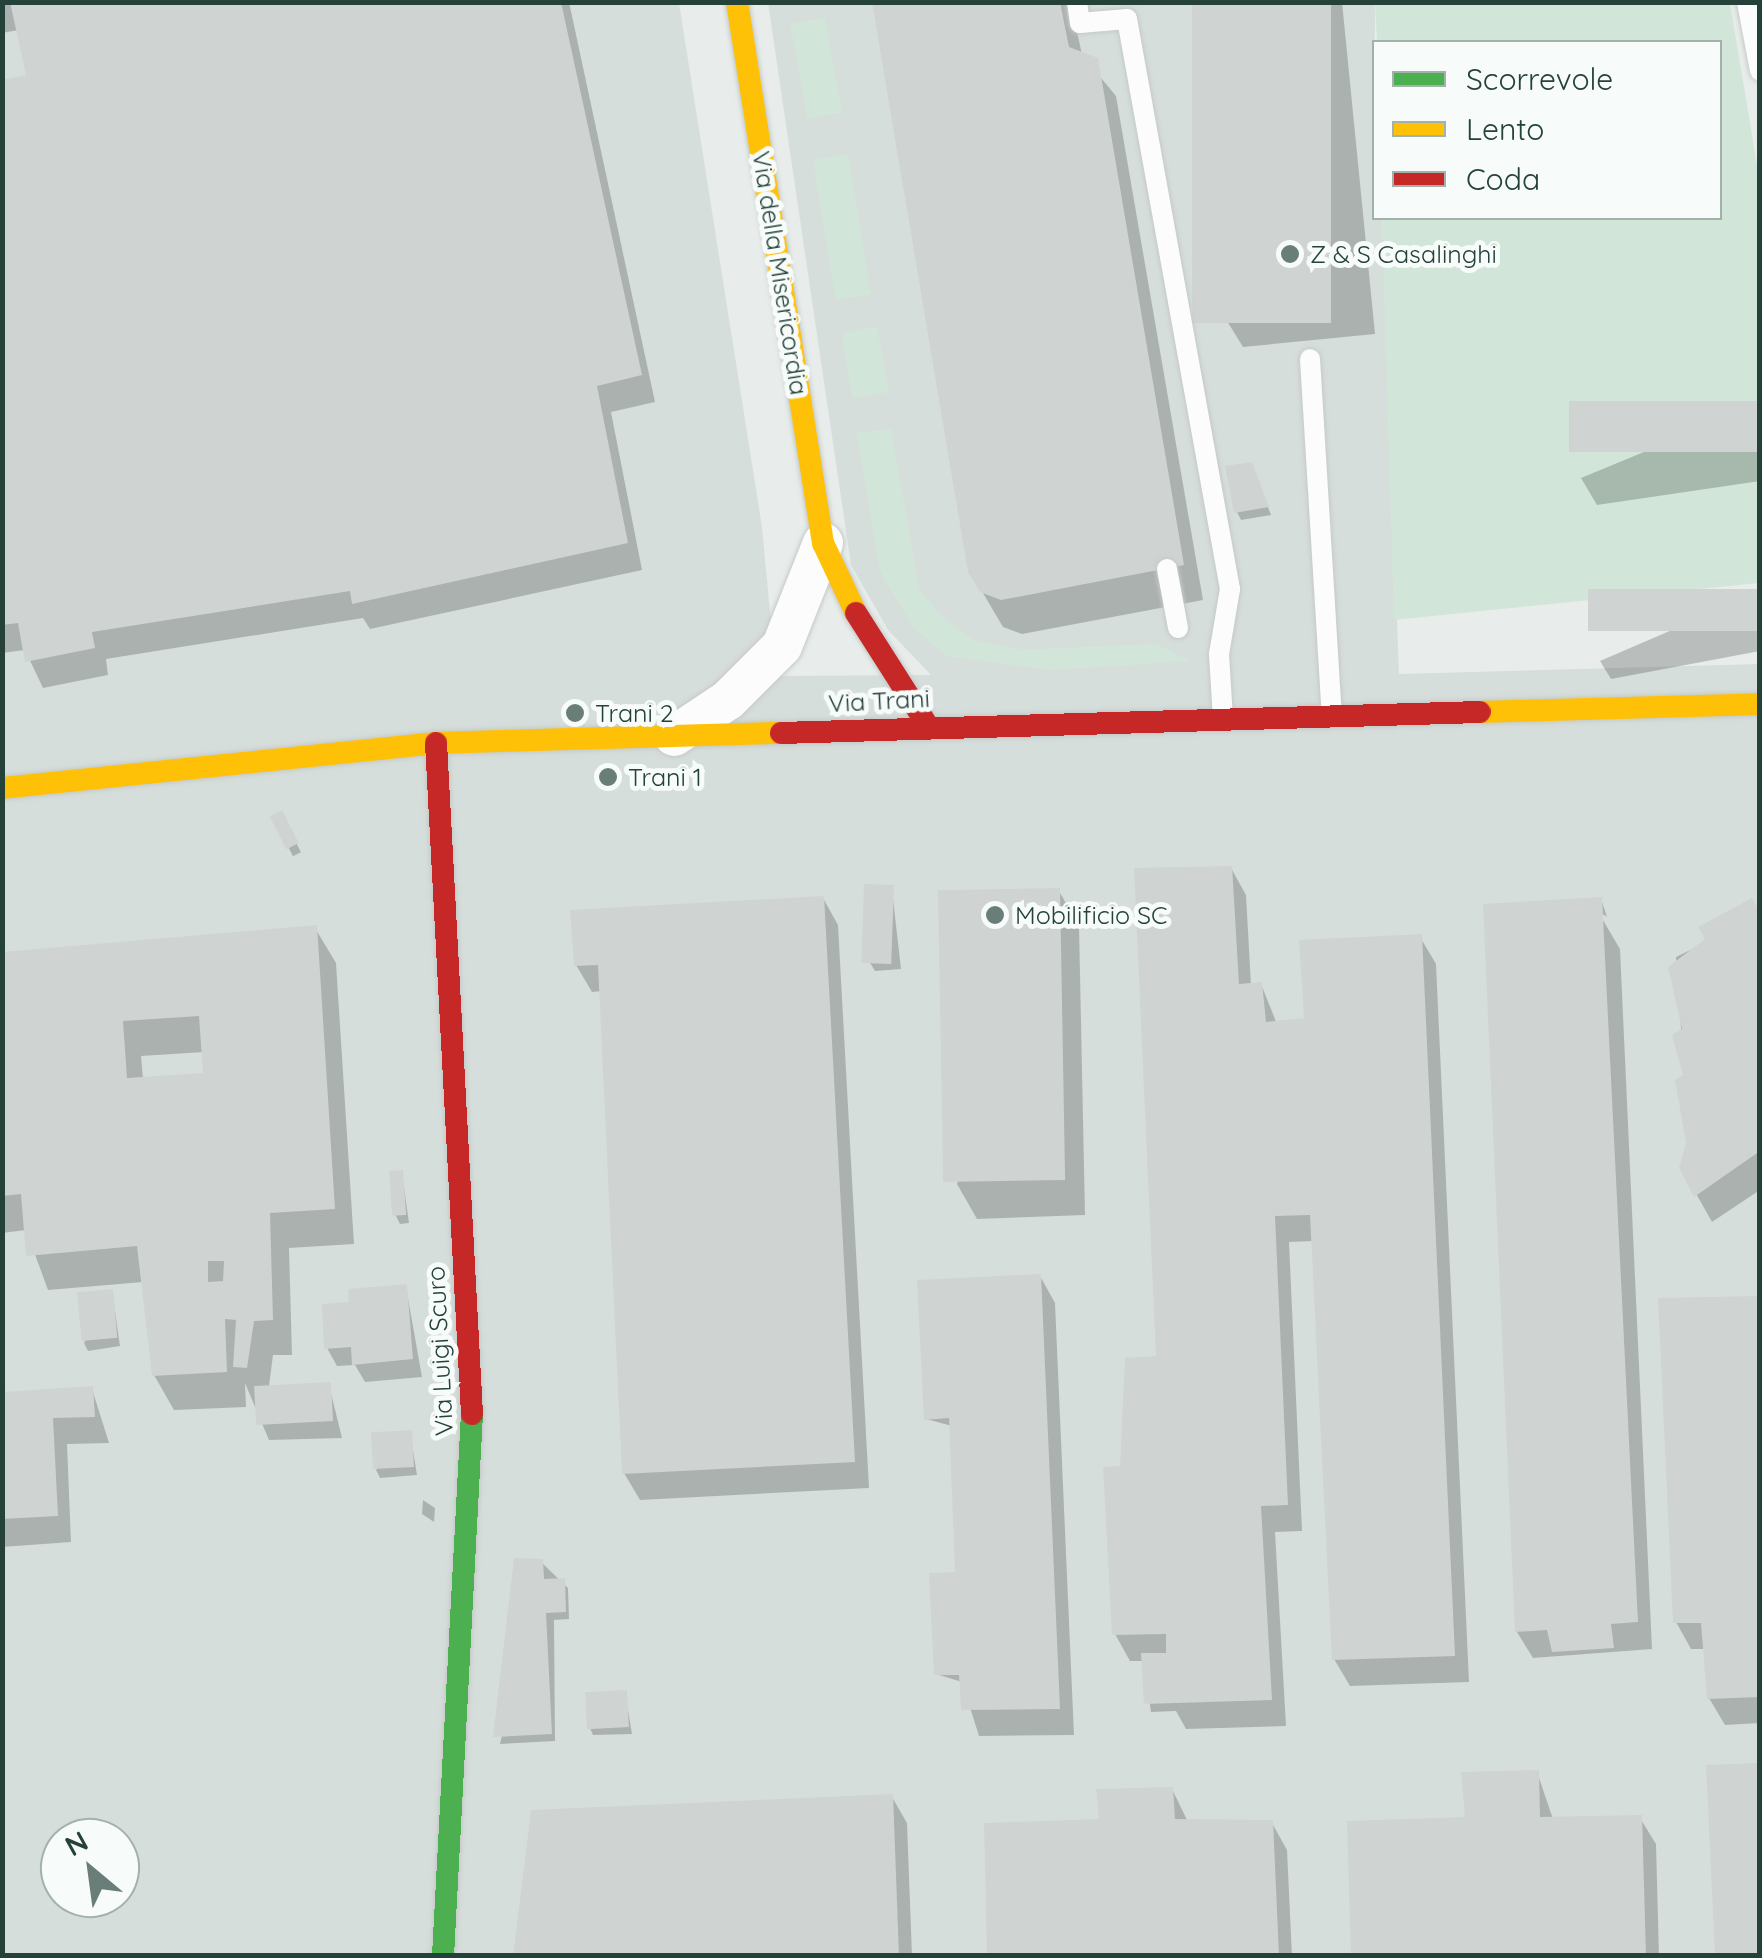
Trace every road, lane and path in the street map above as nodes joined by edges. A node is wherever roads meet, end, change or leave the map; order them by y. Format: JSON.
{"nodes":[{"id":1,"x":737,"y":2,"type":"edge"},
{"id":2,"x":1077,"y":2,"type":"edge"},
{"id":3,"x":1748,"y":2,"type":"edge"},
{"id":4,"x":1760,"y":71,"type":"edge"},
{"id":5,"x":1310,"y":359,"type":"dead end"},
{"id":6,"x":823,"y":543,"type":"junction"},
{"id":7,"x":1166,"y":568,"type":"dead end"},
{"id":8,"x":1178,"y":628,"type":"dead end"},
{"id":9,"x":1760,"y":704,"type":"edge"},
{"id":10,"x":1332,"y":716,"type":"junction"},
{"id":11,"x":1222,"y":720,"type":"junction"},
{"id":12,"x":928,"y":726,"type":"junction"},
{"id":13,"x":668,"y":740,"type":"junction"},
{"id":14,"x":436,"y":743,"type":"junction"},
{"id":15,"x":2,"y":788,"type":"edge"},
{"id":16,"x":443,"y":1956,"type":"edge"}],
"edges":[{"from":1,"to":6,"type":"main road","name":"Via della Misericordia"},
{"from":2,"to":11,"type":"lane"},
{"from":3,"to":4,"type":"lane"},
{"from":5,"to":10,"type":"lane"},
{"from":6,"to":12,"type":"main road","name":"Via della Misericordia"},
{"from":6,"to":13,"type":"street"},
{"from":7,"to":8,"type":"lane"},
{"from":9,"to":10,"type":"main road","name":"Via Trani"},
{"from":10,"to":11,"type":"main road","name":"Via Trani"},
{"from":11,"to":12,"type":"main road","name":"Via Trani"},
{"from":12,"to":13,"type":"main road","name":"Via Trani"},
{"from":13,"to":14,"type":"main road","name":"Via Trani"},
{"from":14,"to":15,"type":"main road","name":"Via Trani"},
{"from":14,"to":16,"type":"main road","name":"Via Luigi Scuro"}]}
